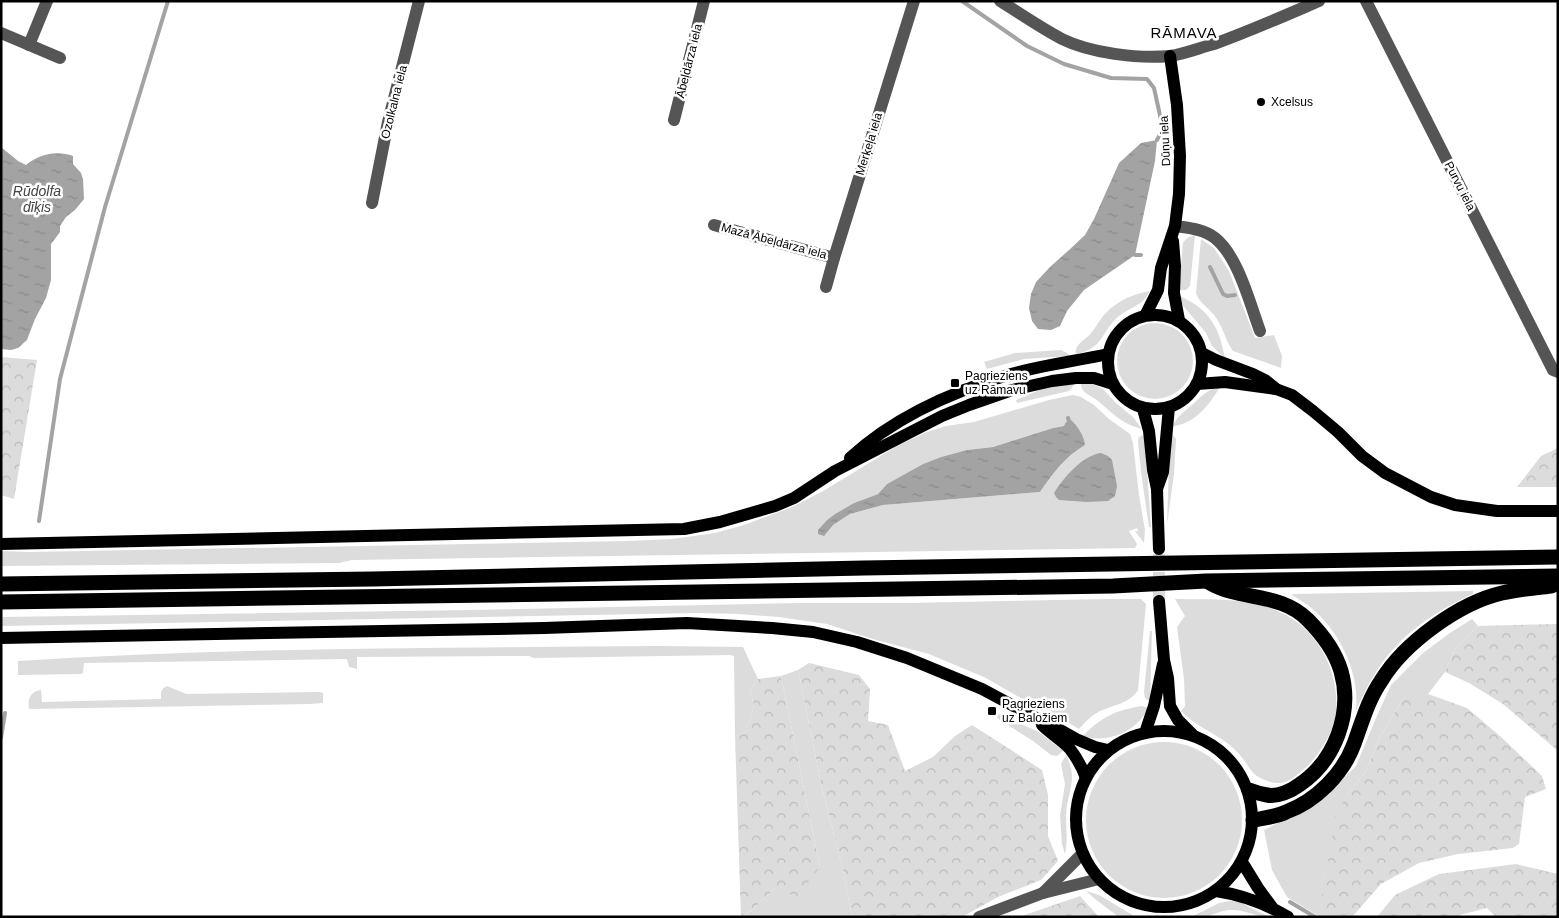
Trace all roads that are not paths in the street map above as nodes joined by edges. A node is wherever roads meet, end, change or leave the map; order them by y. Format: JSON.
{"nodes":[{"id":1,"x":47,"y":1,"type":"edge"},
{"id":2,"x":419,"y":1,"type":"edge"},
{"id":3,"x":704,"y":1,"type":"edge"},
{"id":4,"x":914,"y":1,"type":"edge"},
{"id":5,"x":1000,"y":1,"type":"edge"},
{"id":6,"x":1319,"y":1,"type":"edge"},
{"id":7,"x":1366,"y":1,"type":"edge"},
{"id":8,"x":1,"y":33,"type":"edge"},
{"id":9,"x":29,"y":45,"type":"junction"},
{"id":10,"x":1170,"y":56,"type":"junction"},
{"id":11,"x":60,"y":58,"type":"dead end"},
{"id":12,"x":674,"y":120,"type":"dead end"},
{"id":13,"x":372,"y":203,"type":"dead end"},
{"id":14,"x":714,"y":225,"type":"dead end"},
{"id":15,"x":1174,"y":231,"type":"junction"},
{"id":16,"x":834,"y":258,"type":"junction"},
{"id":17,"x":826,"y":287,"type":"dead end"},
{"id":18,"x":1146,"y":314,"type":"junction"},
{"id":19,"x":1179,"y":320,"type":"junction"},
{"id":20,"x":1260,"y":331,"type":"dead end"},
{"id":21,"x":1202,"y":353,"type":"junction"},
{"id":22,"x":1108,"y":354,"type":"junction"},
{"id":23,"x":1555,"y":371,"type":"edge"},
{"id":24,"x":1113,"y":384,"type":"junction"},
{"id":25,"x":1197,"y":384,"type":"junction"},
{"id":26,"x":1276,"y":389,"type":"junction"},
{"id":27,"x":1170,"y":407,"type":"junction"},
{"id":28,"x":1143,"y":409,"type":"junction"},
{"id":29,"x":835,"y":471,"type":"junction"},
{"id":30,"x":1157,"y":489,"type":"junction"},
{"id":31,"x":1558,"y":511,"type":"edge"},
{"id":32,"x":1,"y":544,"type":"edge"},
{"id":33,"x":1159,"y":549,"type":"tunnel mouth"},
{"id":34,"x":1558,"y":557,"type":"edge"},
{"id":35,"x":1558,"y":576,"type":"edge"},
{"id":36,"x":1206,"y":581,"type":"junction"},
{"id":37,"x":1558,"y":583,"type":"edge"},
{"id":38,"x":1,"y":584,"type":"edge"},
{"id":39,"x":1160,"y":601,"type":"tunnel mouth"},
{"id":40,"x":1,"y":602,"type":"edge"},
{"id":41,"x":1,"y":638,"type":"edge"},
{"id":42,"x":1164,"y":660,"type":"junction"},
{"id":43,"x":1038,"y":719,"type":"junction"},
{"id":44,"x":1145,"y":733,"type":"junction"},
{"id":45,"x":1193,"y":735,"type":"junction"},
{"id":46,"x":1108,"y":750,"type":"junction"},
{"id":47,"x":1086,"y":778,"type":"junction"},
{"id":48,"x":1249,"y":790,"type":"junction"},
{"id":49,"x":1253,"y":820,"type":"junction"},
{"id":50,"x":1082,"y":854,"type":"junction"},
{"id":51,"x":1242,"y":862,"type":"junction"},
{"id":52,"x":1099,"y":879,"type":"junction"},
{"id":53,"x":1216,"y":892,"type":"junction"},
{"id":54,"x":1043,"y":893,"type":"junction"},
{"id":55,"x":1272,"y":907,"type":"junction"},
{"id":56,"x":1163,"y":912,"type":"edge"},
{"id":57,"x":979,"y":917,"type":"edge"},
{"id":58,"x":1288,"y":917,"type":"edge"}],
"edges":[{"from":1,"to":9,"type":"street"},
{"from":2,"to":13,"type":"street","name":"Ozolkalna iela"},
{"from":3,"to":12,"type":"street","name":"Ābeļdārza iela"},
{"from":4,"to":16,"type":"street","name":"Merķeļa iela"},
{"from":5,"to":10,"type":"street"},
{"from":6,"to":10,"type":"street"},
{"from":7,"to":23,"type":"street","name":"Purvu iela"},
{"from":8,"to":9,"type":"street"},
{"from":9,"to":11,"type":"street"},
{"from":10,"to":15,"type":"main road","name":"Dūņu iela"},
{"from":14,"to":16,"type":"street","name":"Mazā Ābeļdārza iela"},
{"from":15,"to":18,"type":"main road","name":"Dūņu iela"},
{"from":15,"to":19,"type":"main road","name":"Dūņu iela"},
{"from":15,"to":20,"type":"street"},
{"from":16,"to":17,"type":"street","name":"Merķeļa iela"},
{"from":18,"to":19,"type":"main road"},
{"from":18,"to":22,"type":"main road"},
{"from":19,"to":21,"type":"main road"},
{"from":21,"to":25,"type":"main road"},
{"from":21,"to":26,"type":"main road"},
{"from":22,"to":24,"type":"main road"},
{"from":22,"to":29,"type":"main road"},
{"from":24,"to":28,"type":"main road"},
{"from":24,"to":29,"type":"main road"},
{"from":25,"to":26,"type":"main road"},
{"from":25,"to":27,"type":"main road"},
{"from":26,"to":31,"type":"main road"},
{"from":27,"to":28,"type":"main road"},
{"from":27,"to":30,"type":"main road"},
{"from":28,"to":30,"type":"main road"},
{"from":29,"to":32,"type":"main road"},
{"from":30,"to":33,"type":"main road"},
{"from":34,"to":38,"type":"highway"},
{"from":35,"to":36,"type":"highway"},
{"from":36,"to":40,"type":"highway"},
{"from":36,"to":48,"type":"highway"},
{"from":37,"to":49,"type":"highway"},
{"from":39,"to":42,"type":"main road"},
{"from":41,"to":43,"type":"main road"},
{"from":42,"to":44,"type":"main road"},
{"from":42,"to":45,"type":"main road"},
{"from":43,"to":46,"type":"main road"},
{"from":43,"to":47,"type":"main road"},
{"from":44,"to":45,"type":"main road"},
{"from":44,"to":46,"type":"main road"},
{"from":45,"to":48,"type":"main road"},
{"from":46,"to":47,"type":"main road"},
{"from":47,"to":50,"type":"main road"},
{"from":48,"to":49,"type":"main road"},
{"from":49,"to":51,"type":"main road"},
{"from":50,"to":52,"type":"main road"},
{"from":50,"to":54,"type":"street"},
{"from":51,"to":53,"type":"main road"},
{"from":51,"to":55,"type":"main road"},
{"from":52,"to":54,"type":"street"},
{"from":52,"to":56,"type":"main road"},
{"from":53,"to":55,"type":"main road"},
{"from":53,"to":56,"type":"main road"},
{"from":54,"to":57,"type":"street"},
{"from":55,"to":58,"type":"main road"}]}
